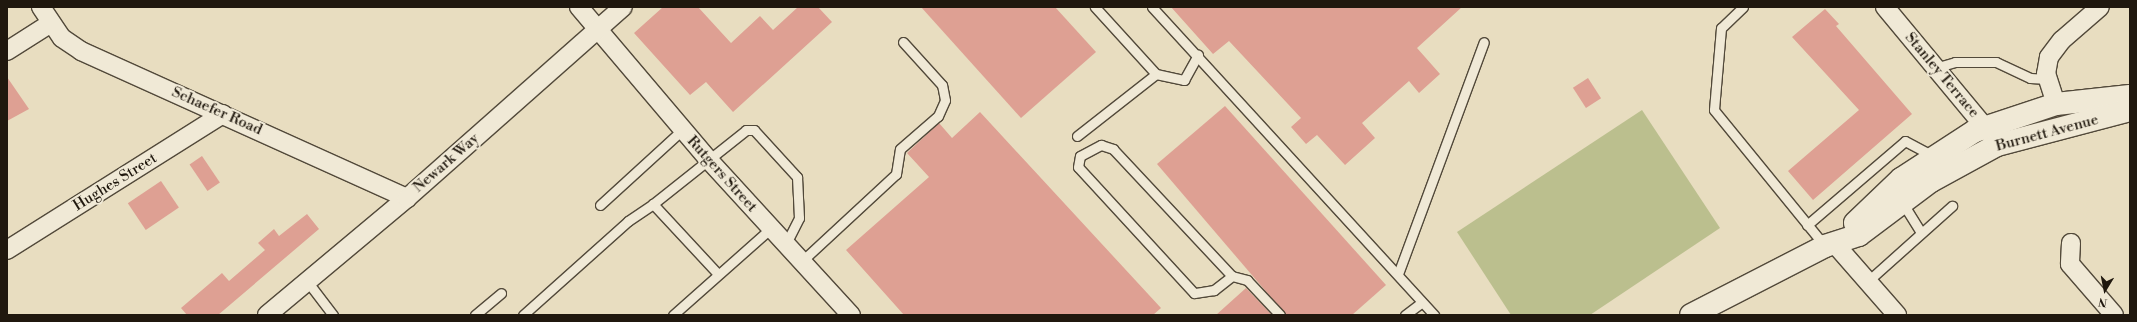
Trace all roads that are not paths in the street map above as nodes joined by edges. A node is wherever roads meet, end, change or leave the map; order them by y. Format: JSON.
{"nodes":[{"id":1,"x":41,"y":7,"type":"edge"},
{"id":2,"x":578,"y":7,"type":"edge"},
{"id":3,"x":623,"y":7,"type":"edge"},
{"id":4,"x":1095,"y":7,"type":"edge"},
{"id":5,"x":1743,"y":7,"type":"edge"},
{"id":6,"x":1885,"y":7,"type":"edge"},
{"id":7,"x":2100,"y":7,"type":"edge"},
{"id":8,"x":1153,"y":8,"type":"edge"},
{"id":9,"x":51,"y":23,"type":"junction"},
{"id":10,"x":598,"y":29,"type":"junction"},
{"id":11,"x":903,"y":42,"type":"dead end"},
{"id":12,"x":1484,"y":42,"type":"dead end"},
{"id":13,"x":7,"y":51,"type":"edge"},
{"id":14,"x":1198,"y":55,"type":"junction"},
{"id":15,"x":1938,"y":67,"type":"junction"},
{"id":16,"x":1156,"y":74,"type":"junction"},
{"id":17,"x":2048,"y":79,"type":"junction"},
{"id":18,"x":2130,"y":96,"type":"edge"},
{"id":19,"x":2056,"y":104,"type":"junction"},
{"id":20,"x":2130,"y":110,"type":"edge"},
{"id":21,"x":222,"y":114,"type":"junction"},
{"id":22,"x":1986,"y":126,"type":"junction"},
{"id":23,"x":682,"y":130,"type":"junction"},
{"id":24,"x":1076,"y":136,"type":"dead end"},
{"id":25,"x":1997,"y":145,"type":"junction"},
{"id":26,"x":1933,"y":156,"type":"junction"},
{"id":27,"x":707,"y":158,"type":"junction"},
{"id":28,"x":407,"y":198,"type":"junction"},
{"id":29,"x":1902,"y":202,"type":"junction"},
{"id":30,"x":600,"y":204,"type":"dead end"},
{"id":31,"x":653,"y":204,"type":"junction"},
{"id":32,"x":1952,"y":206,"type":"dead end"},
{"id":33,"x":1807,"y":225,"type":"junction"},
{"id":34,"x":771,"y":228,"type":"junction"},
{"id":35,"x":1921,"y":232,"type":"junction"},
{"id":36,"x":1835,"y":242,"type":"junction"},
{"id":37,"x":2071,"y":243,"type":"dead end"},
{"id":38,"x":786,"y":244,"type":"junction"},
{"id":39,"x":7,"y":250,"type":"edge"},
{"id":40,"x":802,"y":262,"type":"junction"},
{"id":41,"x":718,"y":274,"type":"junction"},
{"id":42,"x":1398,"y":274,"type":"junction"},
{"id":43,"x":1232,"y":276,"type":"junction"},
{"id":44,"x":306,"y":281,"type":"junction"},
{"id":45,"x":1868,"y":281,"type":"junction"},
{"id":46,"x":501,"y":293,"type":"dead end"},
{"id":47,"x":1422,"y":302,"type":"junction"},
{"id":48,"x":330,"y":314,"type":"edge"},
{"id":49,"x":268,"y":315,"type":"edge"},
{"id":50,"x":475,"y":315,"type":"edge"},
{"id":51,"x":523,"y":315,"type":"edge"},
{"id":52,"x":673,"y":315,"type":"edge"},
{"id":53,"x":850,"y":315,"type":"edge"},
{"id":54,"x":1280,"y":315,"type":"edge"},
{"id":55,"x":1405,"y":315,"type":"edge"},
{"id":56,"x":1434,"y":315,"type":"edge"},
{"id":57,"x":1691,"y":315,"type":"edge"},
{"id":58,"x":1897,"y":315,"type":"edge"},
{"id":59,"x":2114,"y":315,"type":"edge"}],
"edges":[{"from":1,"to":9,"type":"street","name":"Schaefer Road"},
{"from":2,"to":10,"type":"street","name":"Rutgers Street"},
{"from":3,"to":10,"type":"street","name":"Newark Way"},
{"from":4,"to":16,"type":"lane"},
{"from":5,"to":33,"type":"lane"},
{"from":6,"to":15,"type":"street","name":"Stanley Terrace"},
{"from":7,"to":17,"type":"street"},
{"from":8,"to":14,"type":"lane"},
{"from":9,"to":13,"type":"street"},
{"from":9,"to":21,"type":"street","name":"Schaefer Road"},
{"from":10,"to":23,"type":"street","name":"Rutgers Street"},
{"from":10,"to":28,"type":"street","name":"Newark Way"},
{"from":11,"to":40,"type":"lane"},
{"from":12,"to":42,"type":"lane"},
{"from":14,"to":16,"type":"lane"},
{"from":14,"to":42,"type":"lane"},
{"from":15,"to":17,"type":"lane"},
{"from":15,"to":22,"type":"street","name":"Stanley Terrace"},
{"from":16,"to":24,"type":"lane"},
{"from":17,"to":19,"type":"street"},
{"from":18,"to":19,"type":"street","name":"Burnett Avenue"},
{"from":19,"to":22,"type":"street","name":"Burnett Avenue"},
{"from":20,"to":25,"type":"street","name":"Burnett Avenue"},
{"from":21,"to":28,"type":"street","name":"Schaefer Road"},
{"from":21,"to":39,"type":"street","name":"Hughes Street"},
{"from":22,"to":25,"type":"street","name":"Stanley Terrace"},
{"from":22,"to":26,"type":"street","name":"Burnett Avenue"},
{"from":23,"to":27,"type":"street","name":"Rutgers Street"},
{"from":23,"to":30,"type":"lane"},
{"from":25,"to":29,"type":"street","name":"Burnett Avenue"},
{"from":26,"to":33,"type":"lane"},
{"from":26,"to":36,"type":"street","name":"Burnett Avenue"},
{"from":27,"to":31,"type":"lane"},
{"from":27,"to":34,"type":"street","name":"Rutgers Street"},
{"from":27,"to":38,"type":"lane"},
{"from":28,"to":44,"type":"street","name":"Newark Way"},
{"from":29,"to":35,"type":"lane"},
{"from":29,"to":36,"type":"street","name":"Burnett Avenue"},
{"from":31,"to":41,"type":"lane"},
{"from":31,"to":51,"type":"lane"},
{"from":32,"to":35,"type":"lane"},
{"from":33,"to":36,"type":"lane"},
{"from":34,"to":38,"type":"street","name":"Rutgers Street"},
{"from":34,"to":41,"type":"lane"},
{"from":35,"to":45,"type":"lane"},
{"from":36,"to":45,"type":"street"},
{"from":36,"to":57,"type":"street","name":"Burnett Avenue"},
{"from":37,"to":59,"type":"street"},
{"from":38,"to":40,"type":"street","name":"Rutgers Street"},
{"from":40,"to":53,"type":"street","name":"Rutgers Street"},
{"from":41,"to":52,"type":"lane"},
{"from":42,"to":47,"type":"lane"},
{"from":43,"to":43,"type":"lane"},
{"from":43,"to":54,"type":"lane"},
{"from":44,"to":48,"type":"lane"},
{"from":44,"to":49,"type":"street","name":"Newark Way"},
{"from":45,"to":58,"type":"street"},
{"from":46,"to":50,"type":"lane"},
{"from":47,"to":55,"type":"lane"},
{"from":47,"to":56,"type":"lane"}]}
